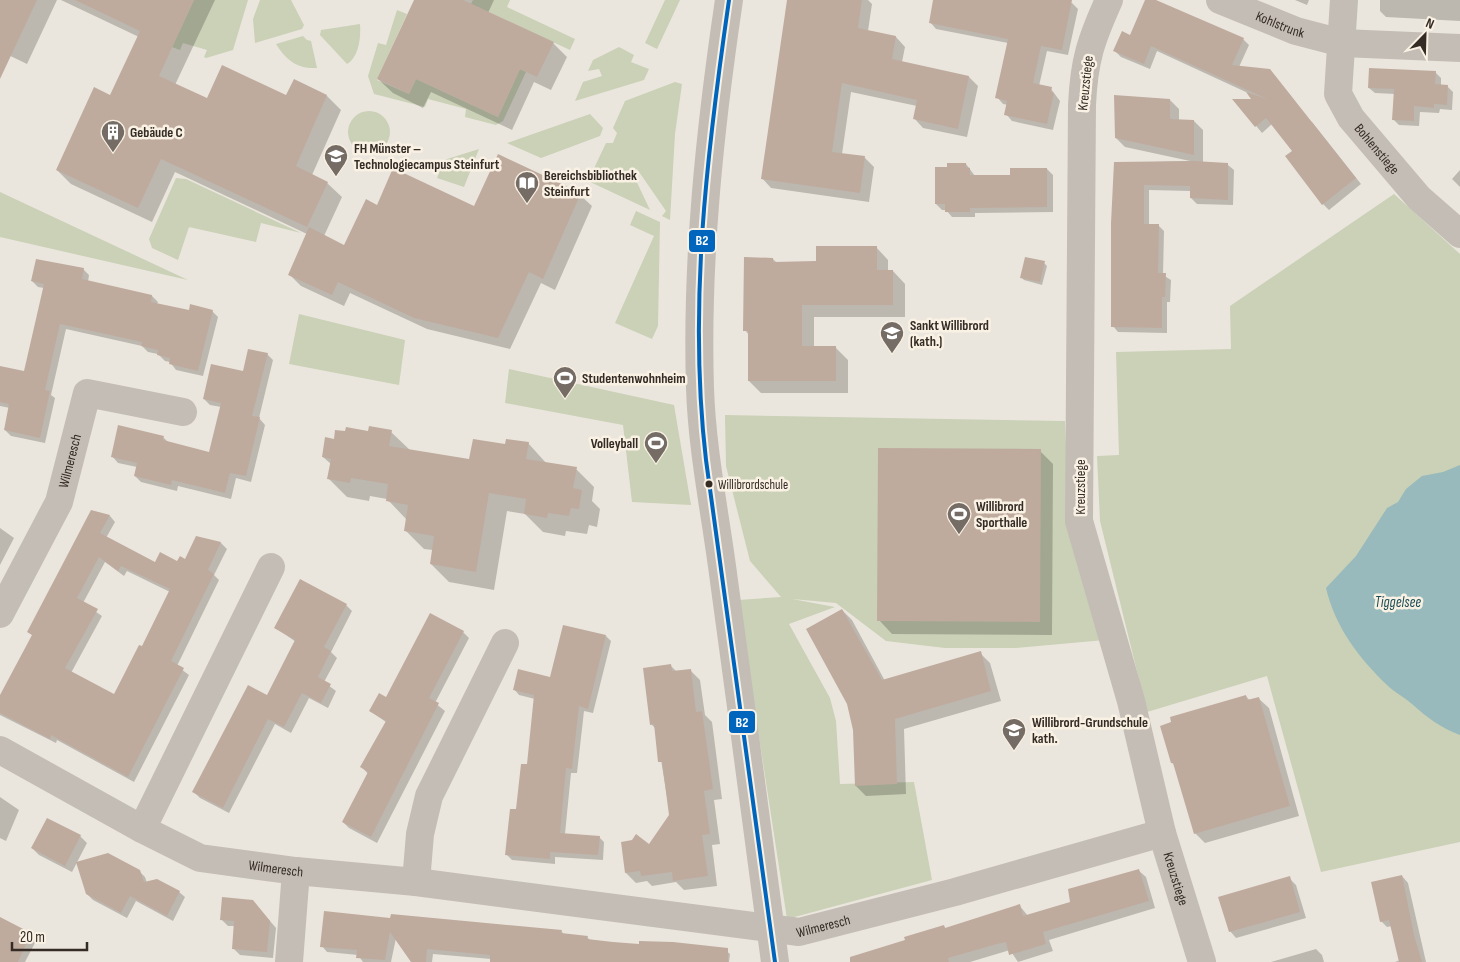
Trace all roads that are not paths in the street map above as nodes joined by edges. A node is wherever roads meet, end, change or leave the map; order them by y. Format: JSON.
{"nodes":[{"id":1,"x":729,"y":0,"type":"edge"},
{"id":2,"x":1109,"y":0,"type":"edge"},
{"id":3,"x":1220,"y":0,"type":"edge"},
{"id":4,"x":1344,"y":0,"type":"edge"},
{"id":5,"x":1342,"y":43,"type":"junction"},
{"id":6,"x":1460,"y":48,"type":"edge"},
{"id":7,"x":1460,"y":234,"type":"edge"},
{"id":8,"x":184,"y":412,"type":"dead end"},
{"id":9,"x":271,"y":567,"type":"dead end"},
{"id":10,"x":0,"y":614,"type":"edge"},
{"id":11,"x":505,"y":643,"type":"dead end"},
{"id":12,"x":0,"y":750,"type":"edge"},
{"id":13,"x":142,"y":829,"type":"junction"},
{"id":14,"x":1162,"y":833,"type":"junction"},
{"id":15,"x":296,"y":871,"type":"junction"},
{"id":16,"x":416,"y":882,"type":"junction"},
{"id":17,"x":771,"y":927,"type":"junction"},
{"id":18,"x":289,"y":962,"type":"edge"},
{"id":19,"x":775,"y":962,"type":"edge"},
{"id":20,"x":1202,"y":962,"type":"edge"}],
"edges":[{"from":1,"to":17,"type":"street"},
{"from":2,"to":14,"type":"street","name":"Kreuzstiege"},
{"from":3,"to":5,"type":"street","name":"Kohlstrunk"},
{"from":4,"to":5,"type":"street","name":"Bohlenstiege"},
{"from":5,"to":6,"type":"street","name":"Kohlstrunk"},
{"from":5,"to":7,"type":"street","name":"Bohlenstiege"},
{"from":8,"to":10,"type":"street","name":"Wilmeresch"},
{"from":9,"to":13,"type":"street"},
{"from":11,"to":16,"type":"street"},
{"from":12,"to":13,"type":"street","name":"Wilmeresch"},
{"from":13,"to":15,"type":"street","name":"Wilmeresch"},
{"from":14,"to":17,"type":"street","name":"Wilmeresch"},
{"from":14,"to":20,"type":"street","name":"Kreuzstiege"},
{"from":15,"to":16,"type":"street","name":"Wilmeresch"},
{"from":15,"to":18,"type":"street"},
{"from":16,"to":17,"type":"street","name":"Wilmeresch"},
{"from":17,"to":19,"type":"street"}]}
